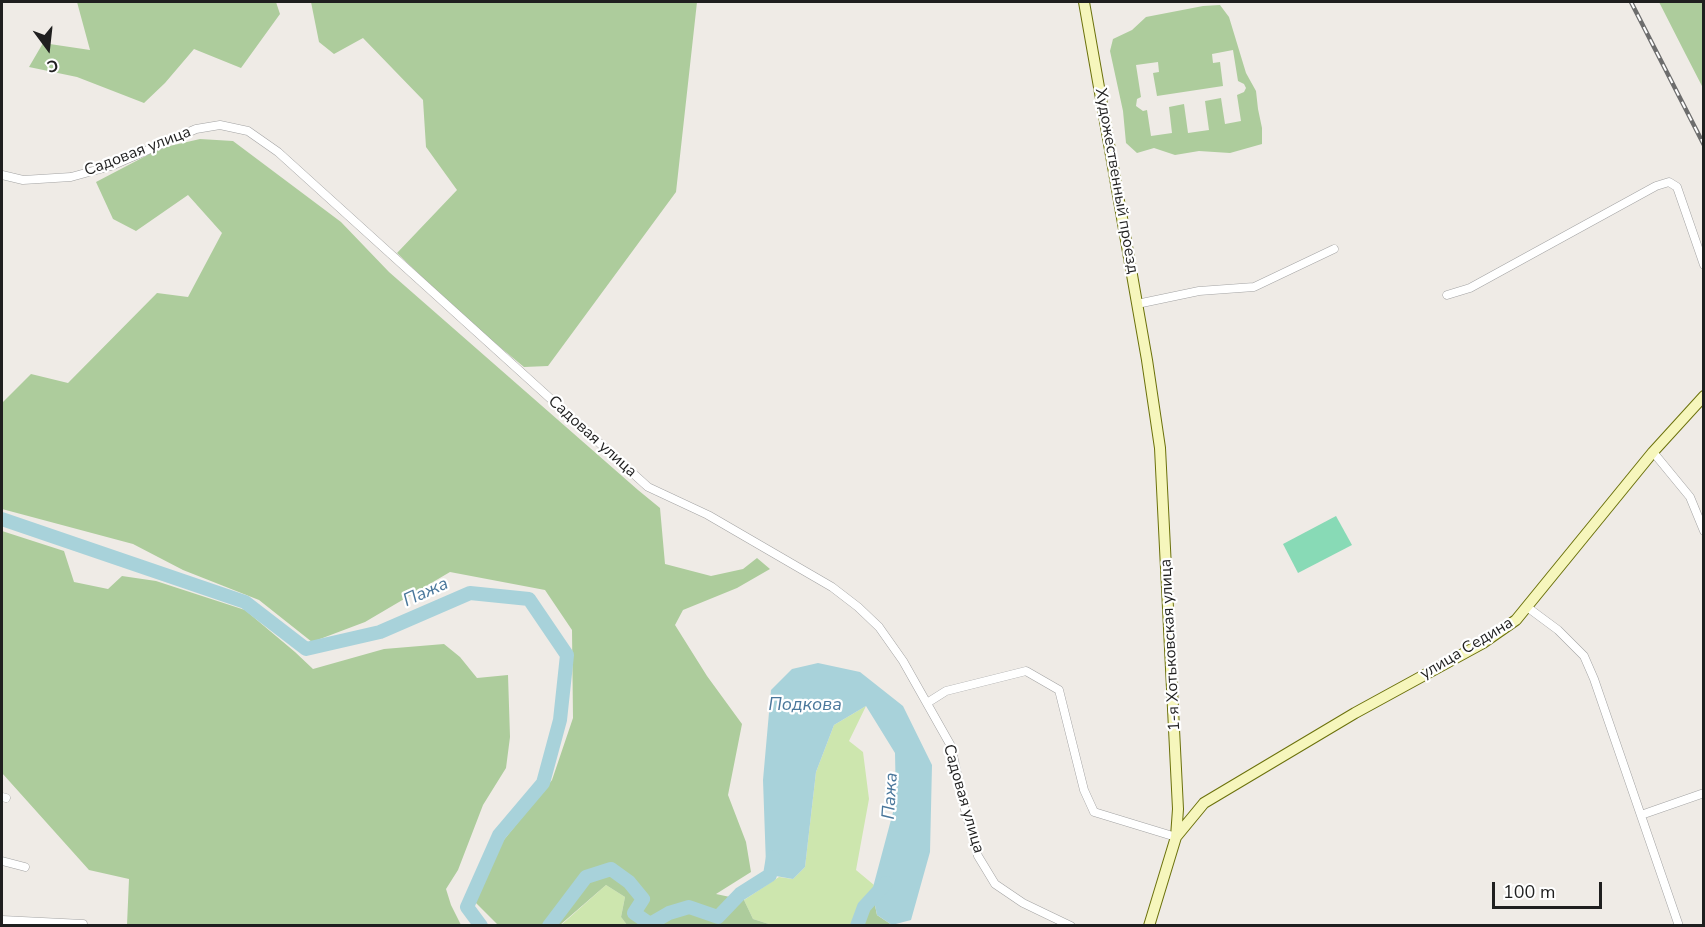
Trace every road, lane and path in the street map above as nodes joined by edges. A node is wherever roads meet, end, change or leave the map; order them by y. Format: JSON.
{"nodes":[{"id":1,"x":1084,"y":2,"type":"edge"},
{"id":2,"x":2,"y":175,"type":"edge"},
{"id":3,"x":1334,"y":249,"type":"dead end"},
{"id":4,"x":1704,"y":265,"type":"edge"},
{"id":5,"x":1447,"y":295,"type":"dead end"},
{"id":6,"x":1137,"y":304,"type":"junction"},
{"id":7,"x":1147,"y":360,"type":"joint"},
{"id":8,"x":1704,"y":396,"type":"edge"},
{"id":9,"x":1653,"y":452,"type":"junction"},
{"id":10,"x":1704,"y":531,"type":"edge"},
{"id":11,"x":1527,"y":607,"type":"junction"},
{"id":12,"x":927,"y":703,"type":"junction"},
{"id":13,"x":1704,"y":793,"type":"edge"},
{"id":14,"x":1641,"y":815,"type":"junction"},
{"id":15,"x":1176,"y":837,"type":"junction"},
{"id":16,"x":2,"y":861,"type":"edge"},
{"id":17,"x":25,"y":867,"type":"dead end"},
{"id":18,"x":2,"y":921,"type":"edge"},
{"id":19,"x":12,"y":923,"type":"edge"},
{"id":20,"x":83,"y":926,"type":"edge"},
{"id":21,"x":1071,"y":926,"type":"edge"},
{"id":22,"x":1149,"y":926,"type":"edge"},
{"id":23,"x":1679,"y":926,"type":"edge"}],
"edges":[{"from":1,"to":6,"type":"main road","name":"Художественный проезд"},
{"from":2,"to":12,"type":"street","name":"Садовая улица"},
{"from":3,"to":6,"type":"street"},
{"from":4,"to":5,"type":"street"},
{"from":6,"to":7,"type":"main road","name":"Художественный проезд"},
{"from":7,"to":15,"type":"main road","name":"1-я Хотьковская улица"},
{"from":8,"to":9,"type":"main road","name":"улица Седина"},
{"from":9,"to":10,"type":"street"},
{"from":9,"to":11,"type":"main road","name":"улица Седина"},
{"from":11,"to":14,"type":"street"},
{"from":11,"to":15,"type":"main road","name":"улица Седина"},
{"from":12,"to":15,"type":"street"},
{"from":12,"to":21,"type":"street","name":"Садовая улица"},
{"from":13,"to":14,"type":"street"},
{"from":14,"to":23,"type":"street"},
{"from":15,"to":22,"type":"main road","name":"1-я Хотьковская улица"},
{"from":16,"to":17,"type":"street"},
{"from":18,"to":19,"type":"street"},
{"from":19,"to":20,"type":"street"}]}
